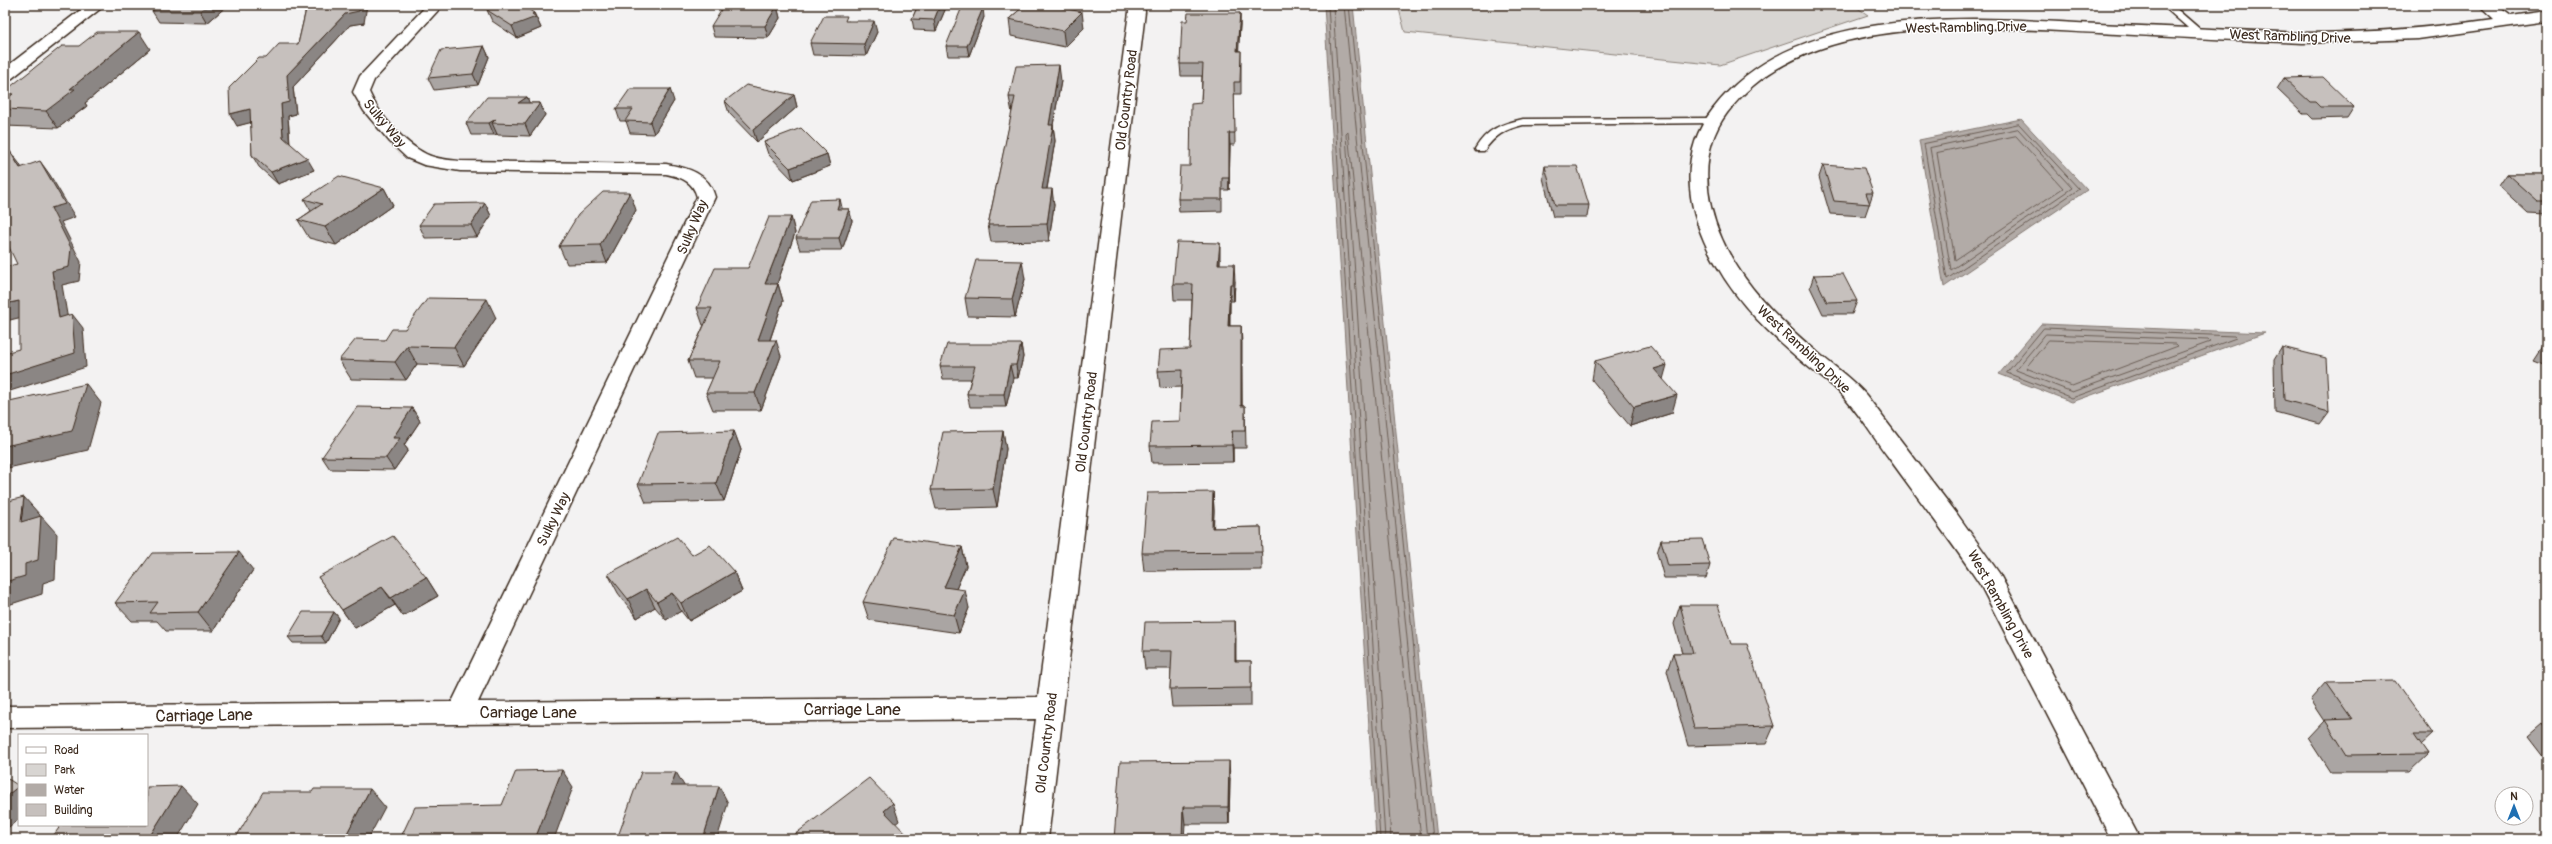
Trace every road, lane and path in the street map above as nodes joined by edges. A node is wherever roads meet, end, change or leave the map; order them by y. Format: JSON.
{"nodes":[{"id":1,"x":97,"y":5,"type":"edge"},
{"id":2,"x":435,"y":5,"type":"edge"},
{"id":3,"x":1136,"y":5,"type":"edge"},
{"id":4,"x":2168,"y":5,"type":"edge"},
{"id":5,"x":2487,"y":5,"type":"edge"},
{"id":6,"x":2547,"y":16,"type":"edge"},
{"id":7,"x":2508,"y":22,"type":"junction"},
{"id":8,"x":2199,"y":33,"type":"junction"},
{"id":9,"x":5,"y":76,"type":"edge"},
{"id":10,"x":1712,"y":121,"type":"junction"},
{"id":11,"x":1480,"y":149,"type":"dead end"},
{"id":12,"x":1051,"y":708,"type":"junction"},
{"id":13,"x":460,"y":712,"type":"junction"},
{"id":14,"x":5,"y":717,"type":"edge"},
{"id":15,"x":1034,"y":839,"type":"edge"},
{"id":16,"x":2126,"y":839,"type":"edge"}],
"edges":[{"from":1,"to":9,"type":"street"},
{"from":2,"to":13,"type":"street","name":"Sulky Way"},
{"from":3,"to":12,"type":"street","name":"Old Country Road"},
{"from":4,"to":8,"type":"lane"},
{"from":5,"to":7,"type":"street"},
{"from":6,"to":7,"type":"street","name":"West Rambling Drive"},
{"from":7,"to":8,"type":"street","name":"West Rambling Drive"},
{"from":8,"to":10,"type":"street","name":"West Rambling Drive"},
{"from":10,"to":11,"type":"lane"},
{"from":10,"to":16,"type":"street","name":"West Rambling Drive"},
{"from":12,"to":13,"type":"street","name":"Carriage Lane"},
{"from":12,"to":15,"type":"street","name":"Old Country Road"},
{"from":13,"to":14,"type":"street","name":"Carriage Lane"}]}
